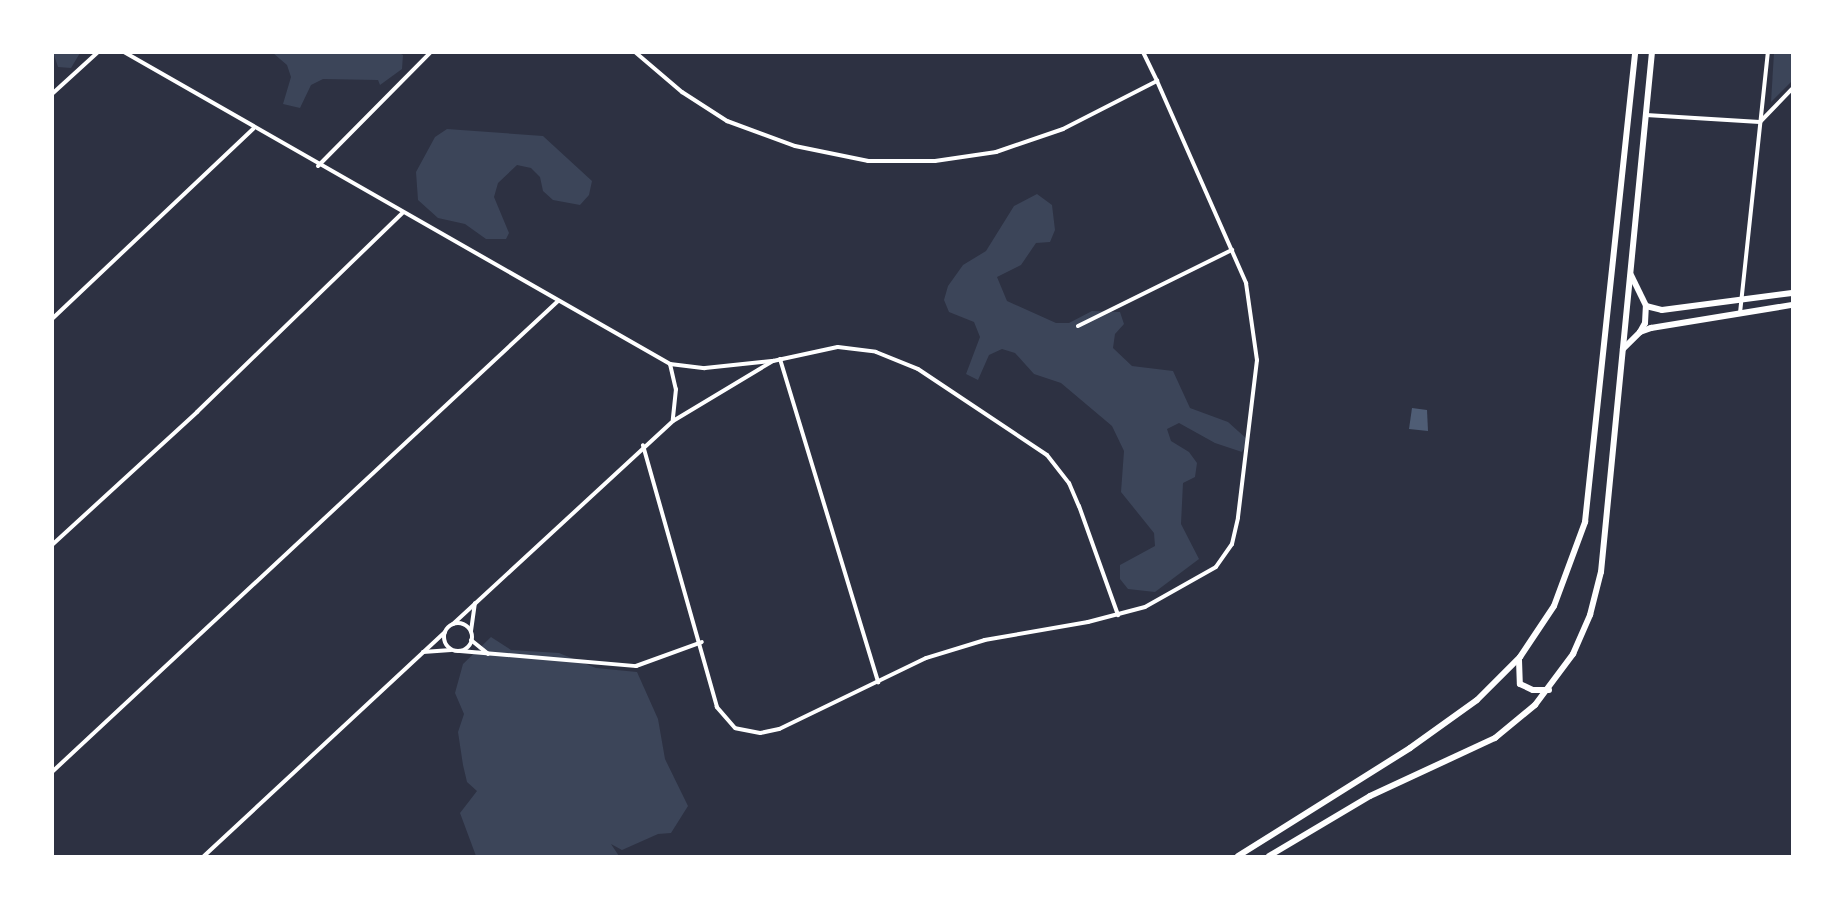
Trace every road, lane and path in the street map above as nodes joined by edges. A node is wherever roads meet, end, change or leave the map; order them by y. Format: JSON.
{"nodes":[{"id":1,"x":124,"y":52,"type":"edge"},
{"id":2,"x":431,"y":52,"type":"edge"},
{"id":3,"x":634,"y":52,"type":"edge"},
{"id":4,"x":1143,"y":52,"type":"edge"},
{"id":5,"x":1635,"y":52,"type":"edge"},
{"id":6,"x":1652,"y":52,"type":"edge"},
{"id":7,"x":1768,"y":52,"type":"edge"},
{"id":8,"x":96,"y":53,"type":"edge"},
{"id":9,"x":1157,"y":81,"type":"junction"},
{"id":10,"x":1792,"y":89,"type":"edge"},
{"id":11,"x":52,"y":93,"type":"edge"},
{"id":12,"x":1646,"y":115,"type":"junction"},
{"id":13,"x":1760,"y":123,"type":"junction"},
{"id":14,"x":253,"y":129,"type":"junction"},
{"id":15,"x":318,"y":166,"type":"junction"},
{"id":16,"x":402,"y":213,"type":"junction"},
{"id":17,"x":1232,"y":250,"type":"junction"},
{"id":18,"x":1630,"y":275,"type":"junction"},
{"id":19,"x":1792,"y":293,"type":"edge"},
{"id":20,"x":1741,"y":300,"type":"junction"},
{"id":21,"x":558,"y":301,"type":"junction"},
{"id":22,"x":1792,"y":305,"type":"edge"},
{"id":23,"x":1646,"y":306,"type":"junction"},
{"id":24,"x":1740,"y":313,"type":"junction"},
{"id":25,"x":52,"y":319,"type":"edge"},
{"id":26,"x":1078,"y":326,"type":"dead end"},
{"id":27,"x":1640,"y":332,"type":"junction"},
{"id":28,"x":1622,"y":349,"type":"junction"},
{"id":29,"x":780,"y":359,"type":"junction"},
{"id":30,"x":773,"y":361,"type":"junction"},
{"id":31,"x":670,"y":364,"type":"junction"},
{"id":32,"x":673,"y":421,"type":"junction"},
{"id":33,"x":643,"y":445,"type":"junction"},
{"id":34,"x":52,"y":545,"type":"edge"},
{"id":35,"x":475,"y":602,"type":"junction"},
{"id":36,"x":1118,"y":615,"type":"junction"},
{"id":37,"x":453,"y":624,"type":"junction"},
{"id":38,"x":445,"y":632,"type":"junction"},
{"id":39,"x":471,"y":632,"type":"junction"},
{"id":40,"x":471,"y":640,"type":"junction"},
{"id":41,"x":702,"y":642,"type":"junction"},
{"id":42,"x":452,"y":650,"type":"junction"},
{"id":43,"x":460,"y":651,"type":"junction"},
{"id":44,"x":422,"y":652,"type":"junction"},
{"id":45,"x":489,"y":655,"type":"junction"},
{"id":46,"x":1520,"y":657,"type":"junction"},
{"id":47,"x":878,"y":682,"type":"junction"},
{"id":48,"x":1549,"y":690,"type":"junction"},
{"id":49,"x":52,"y":772,"type":"edge"},
{"id":50,"x":204,"y":856,"type":"edge"},
{"id":51,"x":1238,"y":856,"type":"edge"},
{"id":52,"x":1269,"y":856,"type":"edge"}],
"edges":[{"from":1,"to":14,"type":"street"},
{"from":2,"to":15,"type":"street"},
{"from":3,"to":9,"type":"street"},
{"from":4,"to":9,"type":"street"},
{"from":5,"to":46,"type":"main road"},
{"from":6,"to":12,"type":"main road"},
{"from":7,"to":13,"type":"street"},
{"from":8,"to":11,"type":"street"},
{"from":9,"to":17,"type":"street"},
{"from":10,"to":13,"type":"street"},
{"from":12,"to":13,"type":"street"},
{"from":12,"to":18,"type":"main road"},
{"from":13,"to":20,"type":"street"},
{"from":14,"to":15,"type":"street"},
{"from":14,"to":25,"type":"street"},
{"from":15,"to":16,"type":"street"},
{"from":16,"to":21,"type":"street"},
{"from":16,"to":34,"type":"street"},
{"from":17,"to":26,"type":"street"},
{"from":17,"to":36,"type":"street"},
{"from":18,"to":23,"type":"main road"},
{"from":18,"to":28,"type":"main road"},
{"from":19,"to":20,"type":"main road"},
{"from":20,"to":23,"type":"main road"},
{"from":20,"to":24,"type":"street"},
{"from":21,"to":31,"type":"street"},
{"from":21,"to":49,"type":"street"},
{"from":22,"to":24,"type":"main road"},
{"from":23,"to":27,"type":"main road"},
{"from":24,"to":27,"type":"main road"},
{"from":27,"to":28,"type":"main road"},
{"from":28,"to":48,"type":"main road"},
{"from":29,"to":30,"type":"street"},
{"from":29,"to":36,"type":"street"},
{"from":29,"to":47,"type":"street"},
{"from":30,"to":31,"type":"street"},
{"from":30,"to":32,"type":"street"},
{"from":31,"to":32,"type":"street"},
{"from":32,"to":33,"type":"street"},
{"from":33,"to":35,"type":"street"},
{"from":33,"to":41,"type":"street"},
{"from":35,"to":37,"type":"street"},
{"from":35,"to":39,"type":"street"},
{"from":36,"to":47,"type":"street"},
{"from":37,"to":38,"type":"street"},
{"from":37,"to":39,"type":"street"},
{"from":38,"to":42,"type":"street"},
{"from":38,"to":44,"type":"street"},
{"from":39,"to":40,"type":"street"},
{"from":40,"to":43,"type":"street"},
{"from":40,"to":45,"type":"street"},
{"from":41,"to":45,"type":"street"},
{"from":41,"to":47,"type":"street"},
{"from":42,"to":43,"type":"street"},
{"from":42,"to":44,"type":"street"},
{"from":43,"to":45,"type":"street"},
{"from":44,"to":50,"type":"street"},
{"from":46,"to":48,"type":"main road"},
{"from":46,"to":51,"type":"main road"},
{"from":48,"to":52,"type":"main road"}]}
